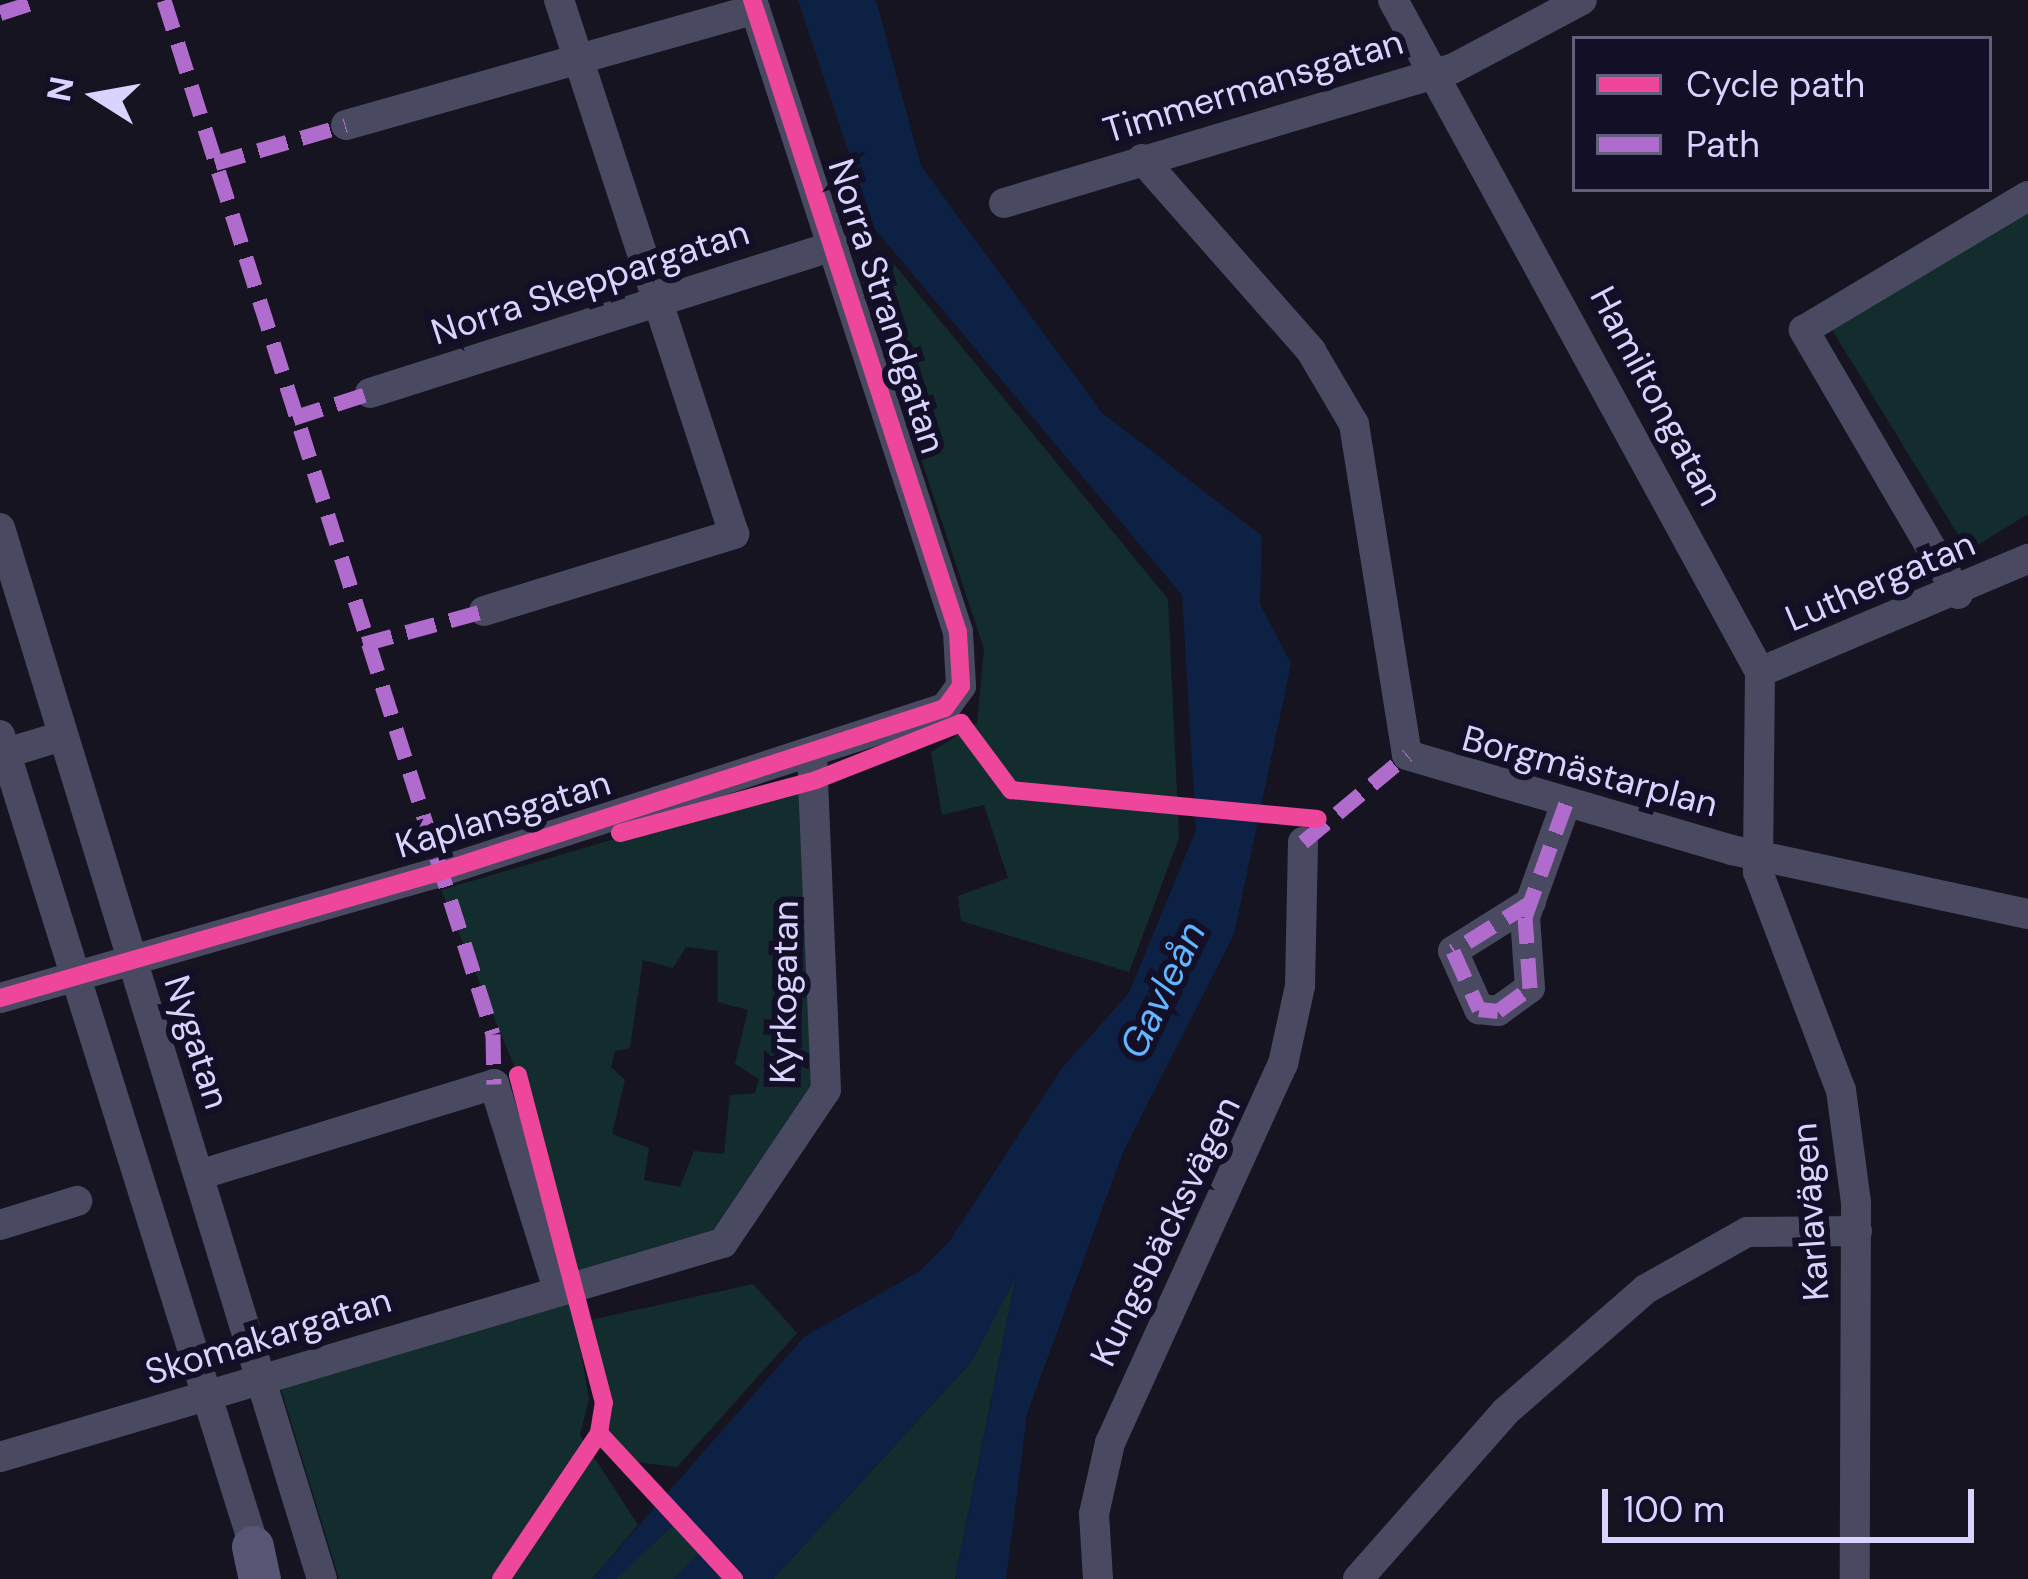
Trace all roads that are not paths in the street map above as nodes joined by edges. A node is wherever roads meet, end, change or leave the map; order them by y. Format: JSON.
{"nodes":[{"id":1,"x":559,"y":0,"type":"edge"},
{"id":2,"x":1393,"y":0,"type":"edge"},
{"id":3,"x":1582,"y":0,"type":"edge"},
{"id":4,"x":754,"y":5,"type":"edge"},
{"id":5,"x":579,"y":61,"type":"junction"},
{"id":6,"x":1427,"y":74,"type":"junction"},
{"id":7,"x":346,"y":125,"type":"dead end"},
{"id":8,"x":1142,"y":159,"type":"junction"},
{"id":9,"x":2028,"y":196,"type":"edge"},
{"id":10,"x":1004,"y":203,"type":"dead end"},
{"id":11,"x":834,"y":246,"type":"junction"},
{"id":12,"x":657,"y":299,"type":"junction"},
{"id":13,"x":370,"y":393,"type":"dead end"},
{"id":14,"x":0,"y":528,"type":"edge"},
{"id":15,"x":2028,"y":559,"type":"edge"},
{"id":16,"x":1958,"y":594,"type":"junction"},
{"id":17,"x":484,"y":611,"type":"dead end"},
{"id":18,"x":958,"y":632,"type":"joint"},
{"id":19,"x":1760,"y":672,"type":"junction"},
{"id":20,"x":62,"y":736,"type":"junction"},
{"id":21,"x":2,"y":748,"type":"edge"},
{"id":22,"x":812,"y":757,"type":"junction"},
{"id":23,"x":1566,"y":803,"type":"junction"},
{"id":24,"x":1303,"y":842,"type":"dead end"},
{"id":25,"x":1757,"y":854,"type":"junction"},
{"id":26,"x":1531,"y":902,"type":"dead end"},
{"id":27,"x":2028,"y":914,"type":"edge"},
{"id":28,"x":129,"y":958,"type":"junction"},
{"id":29,"x":79,"y":974,"type":"junction"},
{"id":30,"x":0,"y":998,"type":"edge"},
{"id":31,"x":199,"y":1175,"type":"junction"},
{"id":32,"x":77,"y":1201,"type":"dead end"},
{"id":33,"x":0,"y":1225,"type":"edge"},
{"id":34,"x":1857,"y":1231,"type":"junction"},
{"id":35,"x":558,"y":1289,"type":"junction"},
{"id":36,"x":255,"y":1382,"type":"junction"},
{"id":37,"x":207,"y":1396,"type":"junction"},
{"id":38,"x":0,"y":1457,"type":"edge"},
{"id":39,"x":259,"y":1568,"type":"edge"},
{"id":40,"x":322,"y":1579,"type":"edge"},
{"id":41,"x":1098,"y":1579,"type":"edge"},
{"id":42,"x":1358,"y":1579,"type":"edge"},
{"id":43,"x":1855,"y":1579,"type":"edge"}],
"edges":[{"from":1,"to":5,"type":"street"},
{"from":2,"to":6,"type":"street","name":"Hamiltongatan"},
{"from":3,"to":6,"type":"street","name":"Timmermansgatan"},
{"from":4,"to":5,"type":"street"},
{"from":4,"to":11,"type":"street","name":"Norra Strandgatan"},
{"from":5,"to":7,"type":"street"},
{"from":5,"to":12,"type":"street"},
{"from":6,"to":8,"type":"street","name":"Timmermansgatan"},
{"from":6,"to":19,"type":"street","name":"Hamiltongatan"},
{"from":8,"to":10,"type":"street","name":"Timmermansgatan"},
{"from":8,"to":23,"type":"street","name":"Borgmästarplan"},
{"from":9,"to":16,"type":"street"},
{"from":11,"to":12,"type":"street","name":"Norra Skeppargatan"},
{"from":11,"to":18,"type":"street","name":"Norra Strandgatan"},
{"from":12,"to":13,"type":"street","name":"Norra Skeppargatan"},
{"from":12,"to":17,"type":"street"},
{"from":14,"to":20,"type":"street","name":"Nygatan"},
{"from":15,"to":16,"type":"street","name":"Luthergatan"},
{"from":16,"to":19,"type":"street","name":"Luthergatan"},
{"from":18,"to":22,"type":"street","name":"Kaplansgatan"},
{"from":19,"to":25,"type":"street"},
{"from":20,"to":21,"type":"street"},
{"from":20,"to":28,"type":"street","name":"Nygatan"},
{"from":21,"to":29,"type":"street"},
{"from":22,"to":28,"type":"street","name":"Kaplansgatan"},
{"from":22,"to":35,"type":"street","name":"Kyrkogatan"},
{"from":23,"to":25,"type":"street","name":"Borgmästarplan"},
{"from":23,"to":26,"type":"street"},
{"from":24,"to":41,"type":"street","name":"Kungsbäcksvägen"},
{"from":25,"to":27,"type":"street","name":"Borgmästarplan"},
{"from":25,"to":34,"type":"street","name":"Karlavägen"},
{"from":28,"to":29,"type":"street","name":"Kaplansgatan"},
{"from":28,"to":31,"type":"street","name":"Nygatan"},
{"from":29,"to":30,"type":"street","name":"Kaplansgatan"},
{"from":29,"to":37,"type":"street"},
{"from":31,"to":35,"type":"street"},
{"from":31,"to":36,"type":"street","name":"Nygatan"},
{"from":32,"to":33,"type":"street"},
{"from":34,"to":42,"type":"street"},
{"from":34,"to":43,"type":"street","name":"Karlavägen"},
{"from":35,"to":36,"type":"street","name":"Skomakargatan"},
{"from":36,"to":37,"type":"street","name":"Skomakargatan"},
{"from":36,"to":40,"type":"street","name":"Nygatan"},
{"from":37,"to":38,"type":"street","name":"Skomakargatan"},
{"from":37,"to":39,"type":"street"}]}
